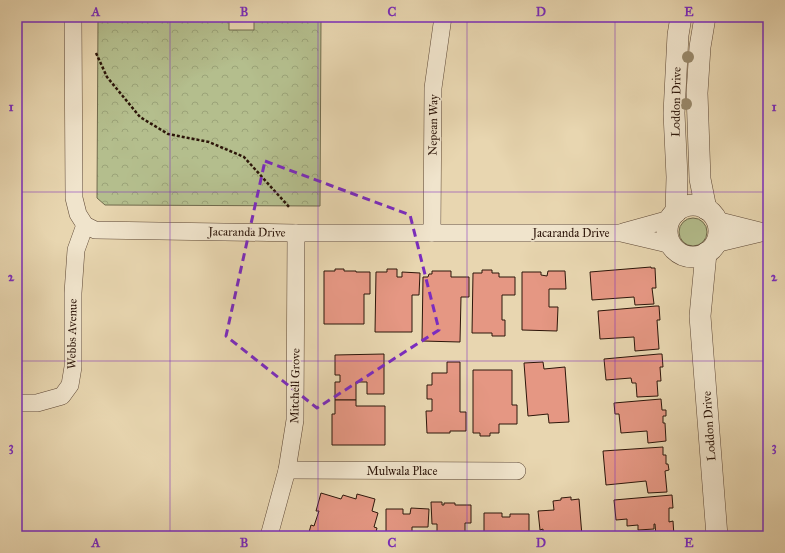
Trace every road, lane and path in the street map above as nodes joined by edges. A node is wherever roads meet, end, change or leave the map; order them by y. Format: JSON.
{"nodes":[{"id":1,"x":74,"y":17,"type":"edge"},
{"id":2,"x":443,"y":17,"type":"edge"},
{"id":3,"x":681,"y":17,"type":"edge"},
{"id":4,"x":705,"y":17,"type":"edge"},
{"id":5,"x":96,"y":53,"type":"dead end"},
{"id":6,"x":290,"y":208,"type":"dead end"},
{"id":7,"x":711,"y":215,"type":"junction"},
{"id":8,"x":673,"y":216,"type":"junction"},
{"id":9,"x":85,"y":225,"type":"junction"},
{"id":10,"x":296,"y":232,"type":"junction"},
{"id":11,"x":621,"y":232,"type":"junction"},
{"id":12,"x":766,"y":232,"type":"edge"},
{"id":13,"x":432,"y":233,"type":"junction"},
{"id":14,"x":711,"y":249,"type":"junction"},
{"id":15,"x":678,"y":250,"type":"junction"},
{"id":16,"x":700,"y":316,"type":"junction"},
{"id":17,"x":17,"y":403,"type":"edge"},
{"id":18,"x":287,"y":470,"type":"junction"},
{"id":19,"x":518,"y":471,"type":"dead end"},
{"id":20,"x":269,"y":536,"type":"edge"},
{"id":21,"x":717,"y":536,"type":"edge"}],
"edges":[{"from":1,"to":9,"type":"street"},
{"from":2,"to":13,"type":"street","name":"Nepean Way"},
{"from":3,"to":8,"type":"street","name":"Loddon Drive"},
{"from":4,"to":7,"type":"street","name":"Loddon Drive"},
{"from":5,"to":6,"type":"path"},
{"from":7,"to":8,"type":"street"},
{"from":7,"to":12,"type":"street"},
{"from":7,"to":14,"type":"street"},
{"from":8,"to":11,"type":"street","name":"Jacaranda Drive"},
{"from":8,"to":15,"type":"street"},
{"from":9,"to":10,"type":"street","name":"Jacaranda Drive"},
{"from":9,"to":17,"type":"street","name":"Webbs Avenue"},
{"from":10,"to":13,"type":"street","name":"Jacaranda Drive"},
{"from":10,"to":18,"type":"street","name":"Mitchell Grove"},
{"from":11,"to":13,"type":"street","name":"Jacaranda Drive"},
{"from":11,"to":15,"type":"street","name":"Jacaranda Drive"},
{"from":12,"to":14,"type":"street"},
{"from":14,"to":15,"type":"street"},
{"from":14,"to":16,"type":"street","name":"Loddon Drive"},
{"from":15,"to":16,"type":"street","name":"Loddon Drive"},
{"from":16,"to":21,"type":"street","name":"Loddon Drive"},
{"from":18,"to":19,"type":"street","name":"Mulwala Place"},
{"from":18,"to":20,"type":"street","name":"Mitchell Grove"}]}
